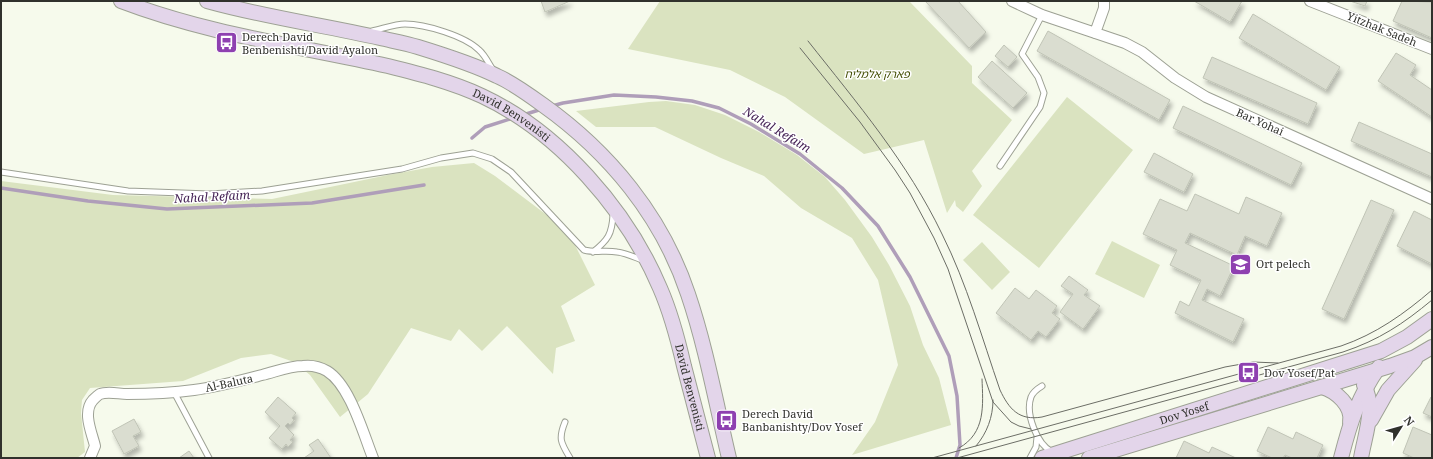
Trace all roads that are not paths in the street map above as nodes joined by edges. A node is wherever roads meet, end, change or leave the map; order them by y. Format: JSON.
{"nodes":[{"id":1,"x":121,"y":1,"type":"edge"},
{"id":2,"x":207,"y":1,"type":"edge"},
{"id":3,"x":223,"y":1,"type":"edge"},
{"id":4,"x":1012,"y":1,"type":"edge"},
{"id":5,"x":1104,"y":1,"type":"edge"},
{"id":6,"x":1310,"y":1,"type":"edge"},
{"id":7,"x":150,"y":4,"type":"edge"},
{"id":8,"x":237,"y":9,"type":"junction"},
{"id":9,"x":1042,"y":15,"type":"junction"},
{"id":10,"x":1095,"y":32,"type":"junction"},
{"id":11,"x":362,"y":34,"type":"junction"},
{"id":12,"x":1432,"y":49,"type":"edge"},
{"id":13,"x":497,"y":76,"type":"junction"},
{"id":14,"x":1000,"y":166,"type":"dead end"},
{"id":15,"x":1,"y":172,"type":"edge"},
{"id":16,"x":1432,"y":199,"type":"edge"},
{"id":17,"x":610,"y":204,"type":"junction"},
{"id":18,"x":593,"y":252,"type":"junction"},
{"id":19,"x":648,"y":263,"type":"junction"},
{"id":20,"x":1432,"y":319,"type":"edge"},
{"id":21,"x":1401,"y":341,"type":"junction"},
{"id":22,"x":1427,"y":350,"type":"edge"},
{"id":23,"x":1326,"y":367,"type":"junction"},
{"id":24,"x":1377,"y":370,"type":"junction"},
{"id":25,"x":1356,"y":376,"type":"junction"},
{"id":26,"x":1042,"y":386,"type":"dead end"},
{"id":27,"x":1322,"y":387,"type":"junction"},
{"id":28,"x":1366,"y":388,"type":"junction"},
{"id":29,"x":174,"y":392,"type":"junction"},
{"id":30,"x":565,"y":422,"type":"dead end"},
{"id":31,"x":1350,"y":422,"type":"junction"},
{"id":32,"x":1367,"y":429,"type":"junction"},
{"id":33,"x":1037,"y":436,"type":"junction"},
{"id":34,"x":1057,"y":454,"type":"junction"},
{"id":35,"x":90,"y":458,"type":"edge"},
{"id":36,"x":209,"y":458,"type":"edge"},
{"id":37,"x":372,"y":458,"type":"edge"},
{"id":38,"x":570,"y":458,"type":"edge"},
{"id":39,"x":708,"y":458,"type":"edge"},
{"id":40,"x":729,"y":458,"type":"edge"},
{"id":41,"x":1030,"y":458,"type":"edge"},
{"id":42,"x":1042,"y":458,"type":"edge"},
{"id":43,"x":1089,"y":458,"type":"edge"},
{"id":44,"x":1341,"y":458,"type":"edge"},
{"id":45,"x":1361,"y":458,"type":"edge"}],
"edges":[{"from":1,"to":7,"type":"main road","name":"David Benvenisti"},
{"from":2,"to":8,"type":"main road","name":"David Benvenisti"},
{"from":3,"to":8,"type":"main road"},
{"from":4,"to":9,"type":"street","name":"Bar Yohai"},
{"from":5,"to":10,"type":"street"},
{"from":6,"to":12,"type":"street","name":"Yitzhak Sadeh"},
{"from":7,"to":17,"type":"main road","name":"David Benvenisti"},
{"from":8,"to":11,"type":"main road","name":"David Benvenisti"},
{"from":9,"to":10,"type":"street","name":"Bar Yohai"},
{"from":9,"to":14,"type":"lane"},
{"from":10,"to":16,"type":"street","name":"Bar Yohai"},
{"from":11,"to":13,"type":"main road","name":"David Benvenisti"},
{"from":11,"to":13,"type":"lane"},
{"from":13,"to":40,"type":"main road","name":"David Benvenisti"},
{"from":15,"to":18,"type":"lane"},
{"from":17,"to":18,"type":"lane"},
{"from":17,"to":19,"type":"main road","name":"David Benvenisti"},
{"from":18,"to":19,"type":"lane"},
{"from":19,"to":39,"type":"main road","name":"David Benvenisti"},
{"from":20,"to":21,"type":"main road"},
{"from":21,"to":23,"type":"main road","name":"Dov Yosef"},
{"from":21,"to":24,"type":"main road"},
{"from":22,"to":24,"type":"main road","name":"Dov Yosef"},
{"from":22,"to":32,"type":"main road"},
{"from":23,"to":25,"type":"main road"},
{"from":23,"to":34,"type":"main road","name":"Dov Yosef"},
{"from":24,"to":25,"type":"main road","name":"Dov Yosef"},
{"from":24,"to":28,"type":"main road"},
{"from":25,"to":27,"type":"main road","name":"Dov Yosef"},
{"from":25,"to":28,"type":"main road"},
{"from":26,"to":33,"type":"lane"},
{"from":27,"to":31,"type":"main road"},
{"from":27,"to":43,"type":"main road","name":"Dov Yosef"},
{"from":28,"to":31,"type":"main road"},
{"from":28,"to":32,"type":"main road"},
{"from":29,"to":35,"type":"street","name":"Al-Baluta"},
{"from":29,"to":36,"type":"lane"},
{"from":29,"to":37,"type":"street","name":"Al-Baluta"},
{"from":30,"to":38,"type":"lane"},
{"from":31,"to":44,"type":"main road"},
{"from":32,"to":45,"type":"main road"},
{"from":33,"to":34,"type":"lane"},
{"from":33,"to":41,"type":"lane"},
{"from":34,"to":42,"type":"main road","name":"Dov Yosef"}]}
